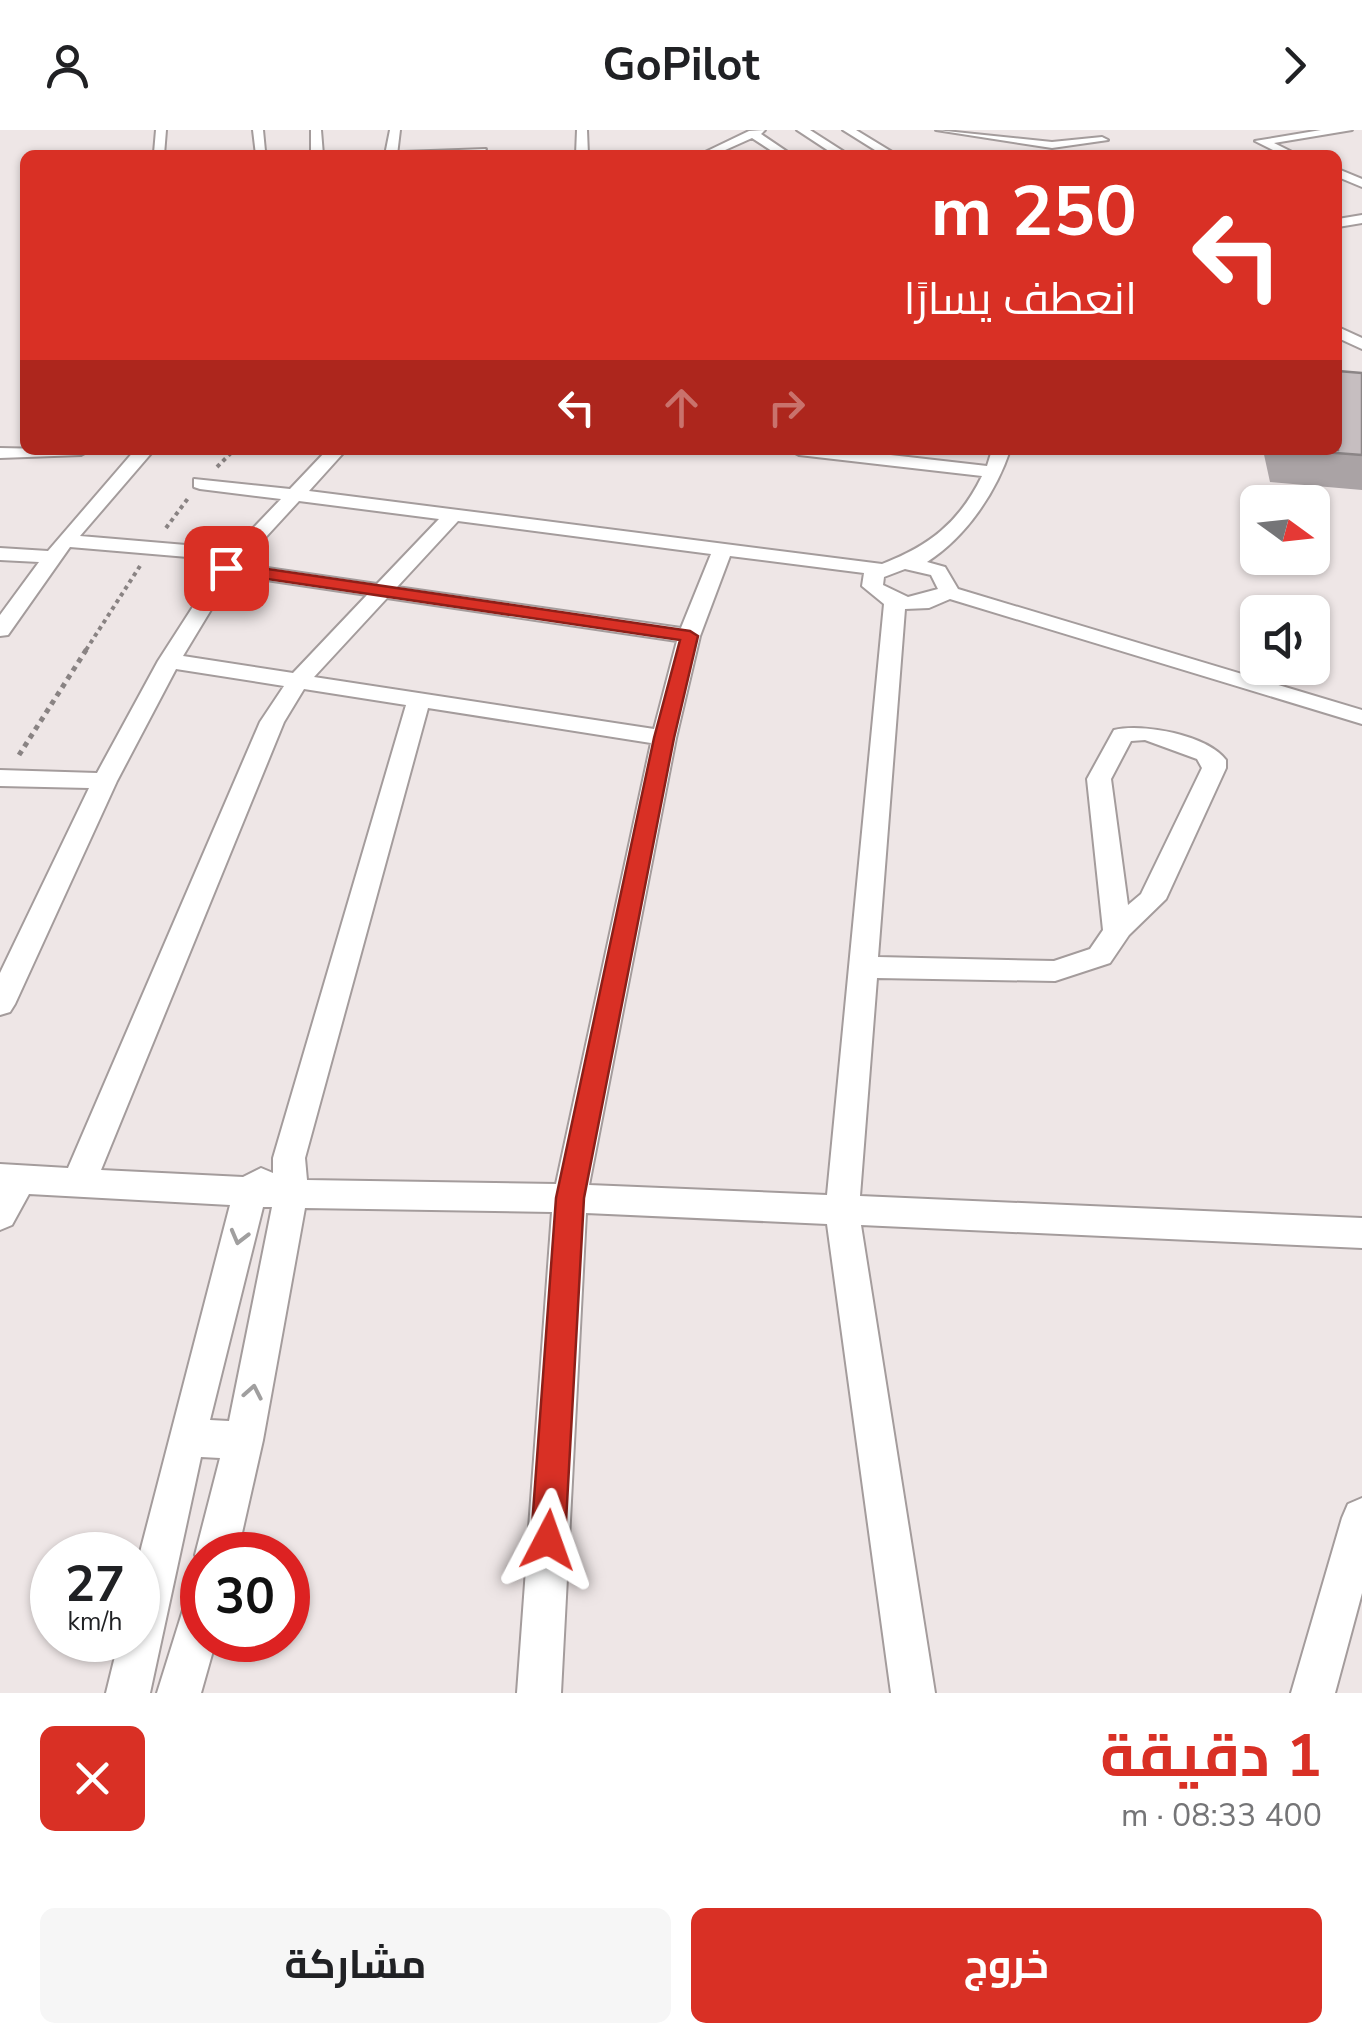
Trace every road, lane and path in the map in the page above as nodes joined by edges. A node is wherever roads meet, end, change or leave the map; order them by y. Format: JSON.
{"nodes":[{"id":1,"x":802,"y":130,"type":"edge"},
{"id":2,"x":848,"y":130,"type":"edge"},
{"id":3,"x":941,"y":130,"type":"edge"},
{"id":4,"x":1350,"y":130,"type":"edge"},
{"id":5,"x":756,"y":132,"type":"edge"},
{"id":6,"x":1362,"y":132,"type":"edge"},
{"id":7,"x":1102,"y":140,"type":"dead end"},
{"id":8,"x":975,"y":147,"type":"dead end"},
{"id":9,"x":715,"y":150,"type":"edge"},
{"id":10,"x":779,"y":150,"type":"edge"},
{"id":11,"x":835,"y":150,"type":"edge"},
{"id":12,"x":882,"y":150,"type":"edge"},
{"id":13,"x":1280,"y":150,"type":"edge"},
{"id":14,"x":1342,"y":325,"type":"edge"},
{"id":15,"x":1362,"y":344,"type":"edge"},
{"id":16,"x":140,"y":455,"type":"edge"},
{"id":17,"x":229,"y":455,"type":"edge"},
{"id":18,"x":332,"y":455,"type":"edge"},
{"id":19,"x":863,"y":455,"type":"edge"},
{"id":20,"x":1000,"y":455,"type":"edge"},
{"id":21,"x":996,"y":472,"type":"junction"},
{"id":22,"x":200,"y":483,"type":"junction"},
{"id":23,"x":296,"y":495,"type":"junction"},
{"id":24,"x":453,"y":515,"type":"junction"},
{"id":25,"x":151,"y":548,"type":"junction"},
{"id":26,"x":59,"y":549,"type":"junction"},
{"id":27,"x":724,"y":549,"type":"junction"},
{"id":28,"x":0,"y":554,"type":"edge"},
{"id":29,"x":232,"y":561,"type":"junction"},
{"id":30,"x":912,"y":563,"type":"junction"},
{"id":31,"x":880,"y":569,"type":"junction"},
{"id":32,"x":379,"y":591,"type":"junction"},
{"id":33,"x":947,"y":592,"type":"junction"},
{"id":34,"x":895,"y":600,"type":"junction"},
{"id":35,"x":0,"y":630,"type":"edge"},
{"id":36,"x":690,"y":636,"type":"junction"},
{"id":37,"x":170,"y":661,"type":"junction"},
{"id":38,"x":298,"y":681,"type":"junction"},
{"id":39,"x":418,"y":700,"type":"junction"},
{"id":40,"x":1362,"y":717,"type":"edge"},
{"id":41,"x":664,"y":738,"type":"junction"},
{"id":42,"x":2,"y":778,"type":"edge"},
{"id":43,"x":105,"y":780,"type":"junction"},
{"id":44,"x":1117,"y":930,"type":"junction"},
{"id":45,"x":860,"y":967,"type":"junction"},
{"id":46,"x":0,"y":1004,"type":"edge"},
{"id":47,"x":290,"y":1176,"type":"junction"},
{"id":48,"x":10,"y":1179,"type":"edge"},
{"id":49,"x":79,"y":1182,"type":"junction"},
{"id":50,"x":250,"y":1192,"type":"junction"},
{"id":51,"x":570,"y":1198,"type":"junction"},
{"id":52,"x":842,"y":1211,"type":"junction"},
{"id":53,"x":0,"y":1214,"type":"edge"},
{"id":54,"x":1362,"y":1232,"type":"edge"},
{"id":55,"x":186,"y":1438,"type":"junction"},
{"id":56,"x":244,"y":1440,"type":"junction"},
{"id":57,"x":1362,"y":1518,"type":"edge"},
{"id":58,"x":222,"y":1532,"type":"edge"},
{"id":59,"x":188,"y":1662,"type":"edge"},
{"id":60,"x":128,"y":1693,"type":"edge"},
{"id":61,"x":179,"y":1693,"type":"edge"},
{"id":62,"x":538,"y":1693,"type":"edge"},
{"id":63,"x":914,"y":1693,"type":"edge"},
{"id":64,"x":1313,"y":1693,"type":"edge"}],
"edges":[{"from":1,"to":11,"type":"street"},
{"from":2,"to":12,"type":"street"},
{"from":3,"to":7,"type":"street"},
{"from":3,"to":8,"type":"street"},
{"from":4,"to":6,"type":"street"},
{"from":4,"to":13,"type":"street"},
{"from":5,"to":9,"type":"street"},
{"from":5,"to":10,"type":"street"},
{"from":14,"to":15,"type":"street"},
{"from":16,"to":26,"type":"street"},
{"from":17,"to":22,"type":"path"},
{"from":18,"to":23,"type":"street"},
{"from":19,"to":21,"type":"street"},
{"from":20,"to":21,"type":"street"},
{"from":21,"to":30,"type":"street"},
{"from":22,"to":23,"type":"street"},
{"from":22,"to":25,"type":"path"},
{"from":23,"to":24,"type":"street"},
{"from":23,"to":29,"type":"street"},
{"from":24,"to":27,"type":"street"},
{"from":24,"to":32,"type":"street"},
{"from":25,"to":26,"type":"street"},
{"from":25,"to":29,"type":"street"},
{"from":25,"to":42,"type":"path"},
{"from":26,"to":28,"type":"street"},
{"from":26,"to":35,"type":"street"},
{"from":27,"to":31,"type":"street"},
{"from":27,"to":36,"type":"street"},
{"from":29,"to":32,"type":"street"},
{"from":29,"to":37,"type":"street"},
{"from":30,"to":31,"type":"street"},
{"from":30,"to":33,"type":"street"},
{"from":31,"to":34,"type":"street"},
{"from":32,"to":36,"type":"street"},
{"from":32,"to":38,"type":"street"},
{"from":33,"to":34,"type":"street"},
{"from":33,"to":40,"type":"street"},
{"from":34,"to":45,"type":"street"},
{"from":36,"to":41,"type":"street"},
{"from":37,"to":38,"type":"street"},
{"from":37,"to":43,"type":"street"},
{"from":38,"to":39,"type":"street"},
{"from":38,"to":49,"type":"street"},
{"from":39,"to":41,"type":"street"},
{"from":39,"to":47,"type":"street"},
{"from":41,"to":51,"type":"street"},
{"from":42,"to":43,"type":"street"},
{"from":43,"to":46,"type":"street"},
{"from":44,"to":44,"type":"street"},
{"from":44,"to":45,"type":"street"},
{"from":45,"to":52,"type":"street"},
{"from":47,"to":50,"type":"street"},
{"from":47,"to":51,"type":"street"},
{"from":56,"to":47,"type":"street","one_way":true},
{"from":48,"to":49,"type":"street"},
{"from":48,"to":53,"type":"street"},
{"from":49,"to":50,"type":"street"},
{"from":50,"to":55,"type":"street","one_way":true},
{"from":51,"to":52,"type":"street"},
{"from":51,"to":62,"type":"street"},
{"from":52,"to":54,"type":"street"},
{"from":52,"to":63,"type":"street"},
{"from":55,"to":56,"type":"street"},
{"from":55,"to":60,"type":"street"},
{"from":56,"to":58,"type":"street"},
{"from":57,"to":64,"type":"street"},
{"from":59,"to":61,"type":"street"}]}
